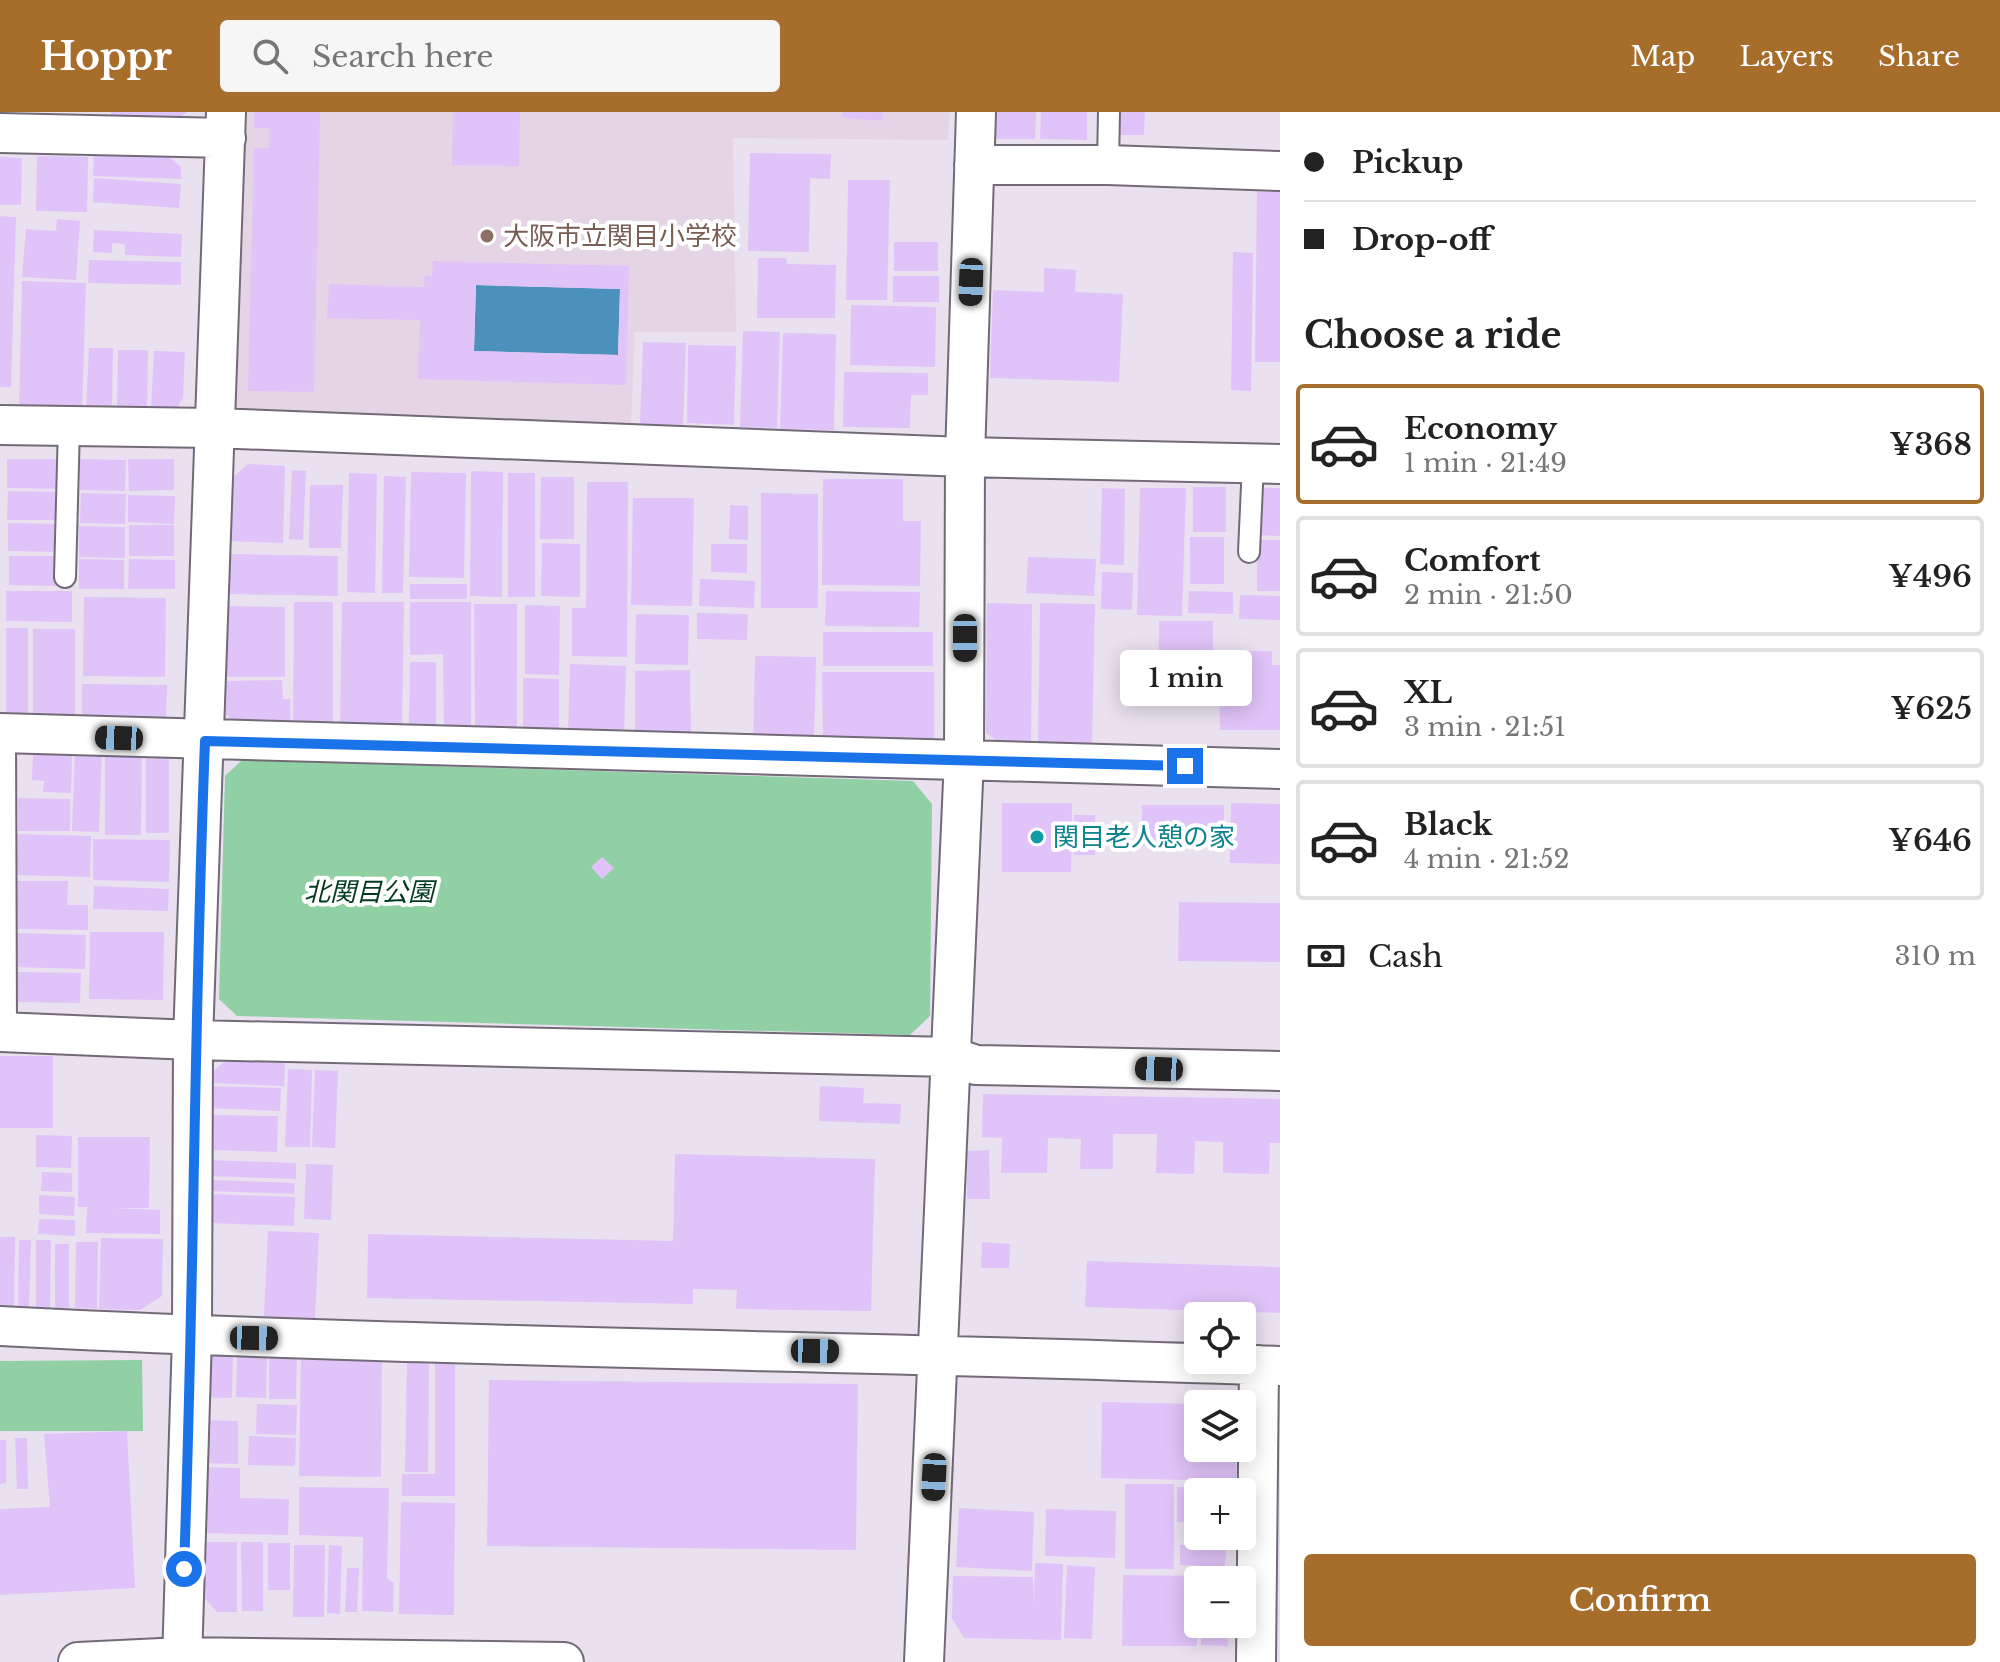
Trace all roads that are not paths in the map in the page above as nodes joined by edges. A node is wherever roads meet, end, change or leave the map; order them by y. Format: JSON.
{"nodes":[{"id":1,"x":976,"y":112,"type":"edge"},
{"id":2,"x":1109,"y":112,"type":"edge"},
{"id":3,"x":226,"y":125,"type":"edge"},
{"id":4,"x":10,"y":126,"type":"edge"},
{"id":5,"x":974,"y":165,"type":"junction"},
{"id":6,"x":1108,"y":165,"type":"junction"},
{"id":7,"x":1280,"y":171,"type":"edge"},
{"id":8,"x":0,"y":425,"type":"edge"},
{"id":9,"x":69,"y":426,"type":"junction"},
{"id":10,"x":214,"y":428,"type":"junction"},
{"id":11,"x":965,"y":457,"type":"junction"},
{"id":12,"x":1266,"y":464,"type":"edge"},
{"id":13,"x":1249,"y":552,"type":"dead end"},
{"id":14,"x":65,"y":577,"type":"dead end"},
{"id":15,"x":2,"y":733,"type":"edge"},
{"id":16,"x":205,"y":741,"type":"junction"},
{"id":17,"x":964,"y":759,"type":"junction"},
{"id":18,"x":1280,"y":769,"type":"edge"},
{"id":19,"x":3,"y":1032,"type":"edge"},
{"id":20,"x":193,"y":1040,"type":"junction"},
{"id":21,"x":952,"y":1057,"type":"junction"},
{"id":22,"x":1280,"y":1071,"type":"edge"},
{"id":23,"x":0,"y":1326,"type":"edge"},
{"id":24,"x":192,"y":1336,"type":"junction"},
{"id":25,"x":940,"y":1354,"type":"junction"},
{"id":26,"x":1270,"y":1366,"type":"edge"},
{"id":27,"x":182,"y":1659,"type":"edge"},
{"id":28,"x":78,"y":1662,"type":"edge"},
{"id":29,"x":564,"y":1662,"type":"edge"},
{"id":30,"x":924,"y":1662,"type":"edge"},
{"id":31,"x":1256,"y":1662,"type":"edge"}],
"edges":[{"from":1,"to":5,"type":"street"},
{"from":2,"to":6,"type":"lane"},
{"from":3,"to":4,"type":"street"},
{"from":3,"to":10,"type":"street"},
{"from":5,"to":6,"type":"street"},
{"from":5,"to":11,"type":"street"},
{"from":6,"to":7,"type":"street"},
{"from":8,"to":9,"type":"street"},
{"from":9,"to":10,"type":"street"},
{"from":9,"to":14,"type":"lane"},
{"from":10,"to":11,"type":"street"},
{"from":10,"to":16,"type":"street"},
{"from":11,"to":12,"type":"street"},
{"from":11,"to":17,"type":"street"},
{"from":12,"to":13,"type":"lane"},
{"from":15,"to":16,"type":"street"},
{"from":15,"to":19,"type":"lane"},
{"from":16,"to":17,"type":"street"},
{"from":16,"to":20,"type":"street"},
{"from":17,"to":18,"type":"street"},
{"from":17,"to":21,"type":"street"},
{"from":19,"to":20,"type":"street"},
{"from":20,"to":21,"type":"street"},
{"from":20,"to":24,"type":"street"},
{"from":21,"to":22,"type":"street"},
{"from":21,"to":25,"type":"street"},
{"from":23,"to":24,"type":"street"},
{"from":24,"to":25,"type":"street"},
{"from":24,"to":27,"type":"street"},
{"from":25,"to":26,"type":"street"},
{"from":25,"to":30,"type":"street"},
{"from":26,"to":31,"type":"street"},
{"from":27,"to":28,"type":"street"},
{"from":27,"to":29,"type":"street"}]}
